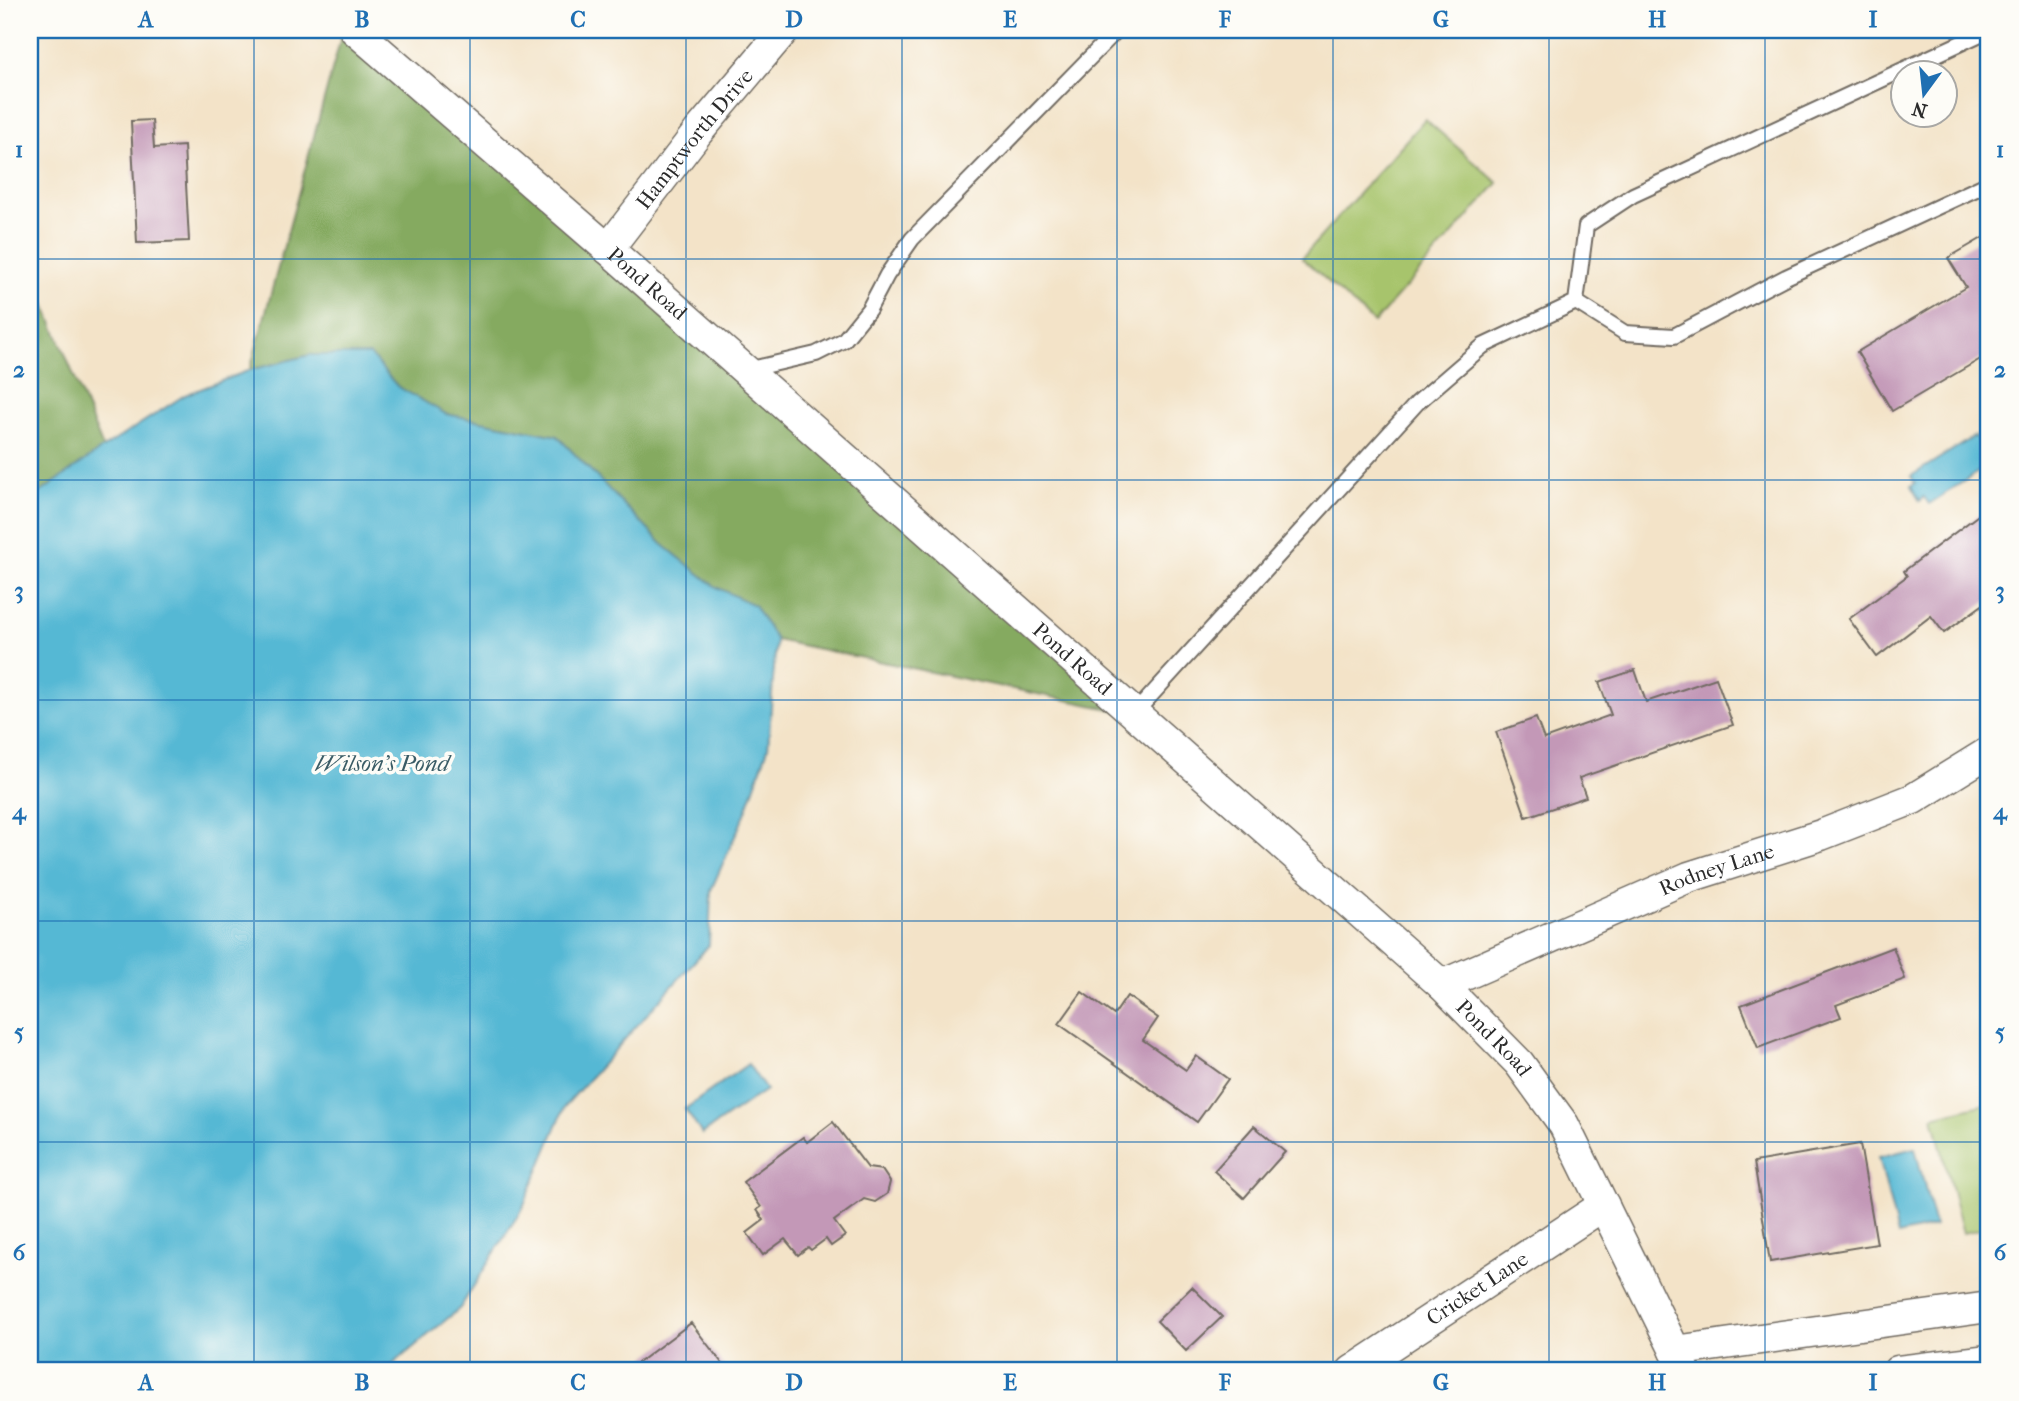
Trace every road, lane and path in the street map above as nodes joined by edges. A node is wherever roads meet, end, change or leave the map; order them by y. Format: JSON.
{"nodes":[{"id":1,"x":355,"y":30,"type":"edge"},
{"id":2,"x":784,"y":30,"type":"edge"},
{"id":3,"x":1117,"y":30,"type":"edge"},
{"id":4,"x":1989,"y":30,"type":"edge"},
{"id":5,"x":1989,"y":183,"type":"edge"},
{"id":6,"x":608,"y":249,"type":"junction"},
{"id":7,"x":1576,"y":302,"type":"junction"},
{"id":8,"x":746,"y":371,"type":"junction"},
{"id":9,"x":1134,"y":714,"type":"junction"},
{"id":10,"x":1989,"y":752,"type":"edge"},
{"id":11,"x":1442,"y":985,"type":"junction"},
{"id":12,"x":1604,"y":1205,"type":"junction"},
{"id":13,"x":1989,"y":1307,"type":"edge"},
{"id":14,"x":1989,"y":1360,"type":"edge"},
{"id":15,"x":1680,"y":1361,"type":"edge"},
{"id":16,"x":1352,"y":1371,"type":"edge"},
{"id":17,"x":1898,"y":1371,"type":"edge"}],
"edges":[{"from":1,"to":6,"type":"street","name":"Pond Road"},
{"from":2,"to":6,"type":"street","name":"Hamptworth Drive"},
{"from":3,"to":8,"type":"lane"},
{"from":4,"to":7,"type":"lane"},
{"from":5,"to":7,"type":"lane"},
{"from":6,"to":8,"type":"street","name":"Pond Road"},
{"from":7,"to":9,"type":"lane"},
{"from":8,"to":9,"type":"street","name":"Pond Road"},
{"from":9,"to":11,"type":"street","name":"Pond Road"},
{"from":10,"to":11,"type":"street","name":"Rodney Lane"},
{"from":11,"to":12,"type":"street","name":"Pond Road"},
{"from":12,"to":15,"type":"street","name":"Pond Road"},
{"from":12,"to":16,"type":"street","name":"Cricket Lane"},
{"from":13,"to":15,"type":"street"},
{"from":14,"to":17,"type":"street"}]}
